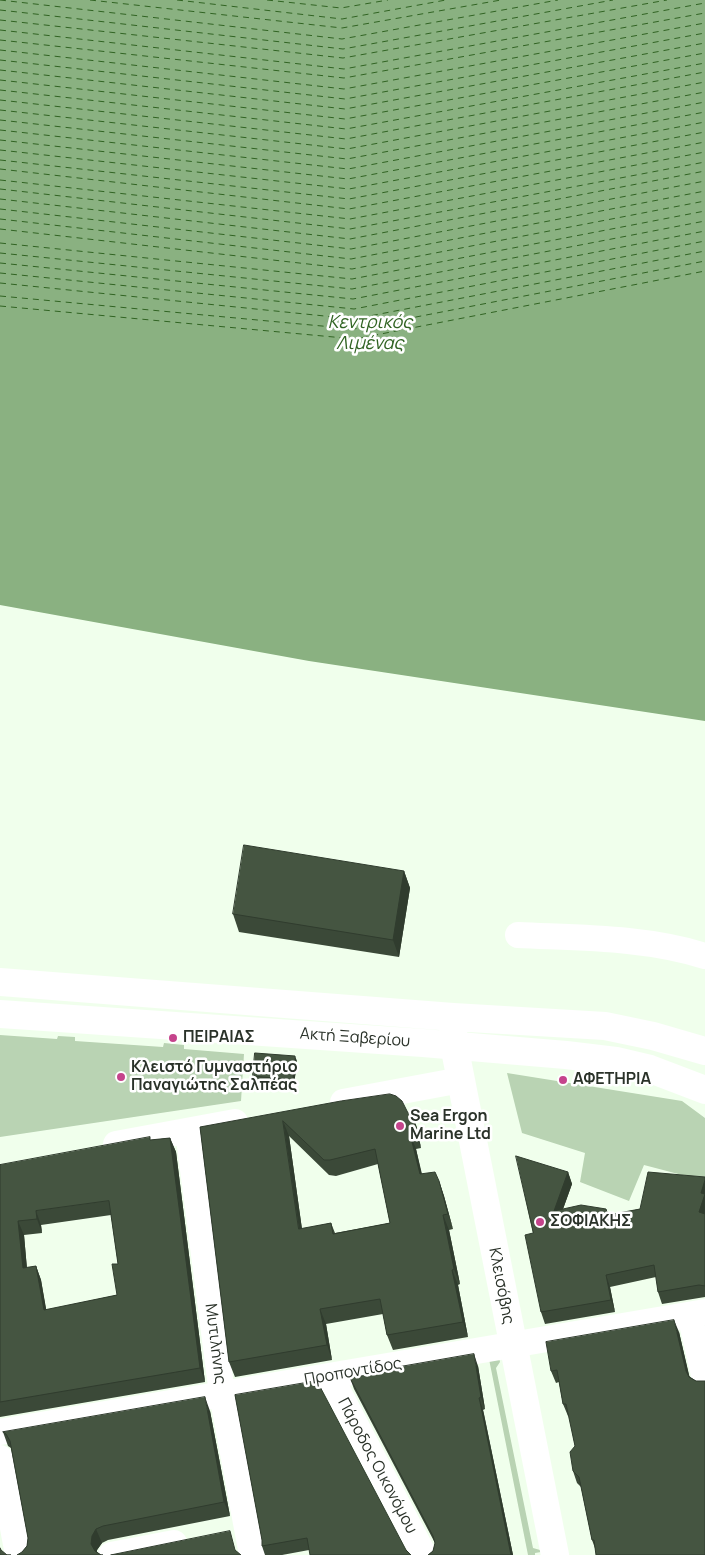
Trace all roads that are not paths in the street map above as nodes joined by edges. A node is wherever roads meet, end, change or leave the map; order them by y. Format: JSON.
{"nodes":[{"id":1,"x":518,"y":935,"type":"dead end"},
{"id":2,"x":705,"y":956,"type":"edge"},
{"id":3,"x":0,"y":982,"type":"edge"},
{"id":4,"x":0,"y":1014,"type":"edge"},
{"id":5,"x":453,"y":1017,"type":"junction"},
{"id":6,"x":454,"y":1045,"type":"junction"},
{"id":7,"x":705,"y":1051,"type":"edge"},
{"id":8,"x":461,"y":1080,"type":"junction"},
{"id":9,"x":705,"y":1090,"type":"edge"},
{"id":10,"x":323,"y":1106,"type":"edge"},
{"id":11,"x":255,"y":1118,"type":"edge"},
{"id":12,"x":188,"y":1131,"type":"junction"},
{"id":13,"x":94,"y":1148,"type":"edge"},
{"id":14,"x":698,"y":1314,"type":"edge"},
{"id":15,"x":512,"y":1345,"type":"junction"},
{"id":16,"x":330,"y":1376,"type":"junction"},
{"id":17,"x":705,"y":1379,"type":"edge"},
{"id":18,"x":222,"y":1394,"type":"junction"},
{"id":19,"x":0,"y":1432,"type":"edge"},
{"id":20,"x":0,"y":1458,"type":"edge"},
{"id":21,"x":199,"y":1538,"type":"edge"},
{"id":22,"x":18,"y":1555,"type":"edge"},
{"id":23,"x":111,"y":1555,"type":"edge"},
{"id":24,"x":252,"y":1555,"type":"edge"},
{"id":25,"x":424,"y":1555,"type":"edge"},
{"id":26,"x":555,"y":1555,"type":"edge"}],
"edges":[{"from":1,"to":2,"type":"street"},
{"from":3,"to":5,"type":"main road","name":"Ακτή Ξαβερίου"},
{"from":4,"to":6,"type":"main road","name":"Ακτή Ξαβερίου"},
{"from":5,"to":6,"type":"main road","name":"Κλεισόβης"},
{"from":5,"to":7,"type":"main road","name":"Ακτή Ξαβερίου"},
{"from":6,"to":8,"type":"main road","name":"Κλεισόβης"},
{"from":6,"to":9,"type":"main road","name":"Ακτή Ξαβερίου"},
{"from":8,"to":10,"type":"street"},
{"from":8,"to":15,"type":"main road","name":"Κλεισόβης"},
{"from":11,"to":12,"type":"street"},
{"from":12,"to":13,"type":"street"},
{"from":12,"to":18,"type":"street","name":"Μυτιλήνης"},
{"from":14,"to":15,"type":"street","name":"Προποντίδος"},
{"from":14,"to":17,"type":"street"},
{"from":15,"to":16,"type":"street","name":"Προποντίδος"},
{"from":15,"to":26,"type":"main road","name":"Κλεισόβης"},
{"from":16,"to":18,"type":"street","name":"Προποντίδος"},
{"from":16,"to":25,"type":"street","name":"Πάροδος Οικονόμου"},
{"from":18,"to":19,"type":"street","name":"Προποντίδος"},
{"from":18,"to":24,"type":"street","name":"Μυτιλήνης"},
{"from":20,"to":22,"type":"street"},
{"from":21,"to":23,"type":"street"}]}
